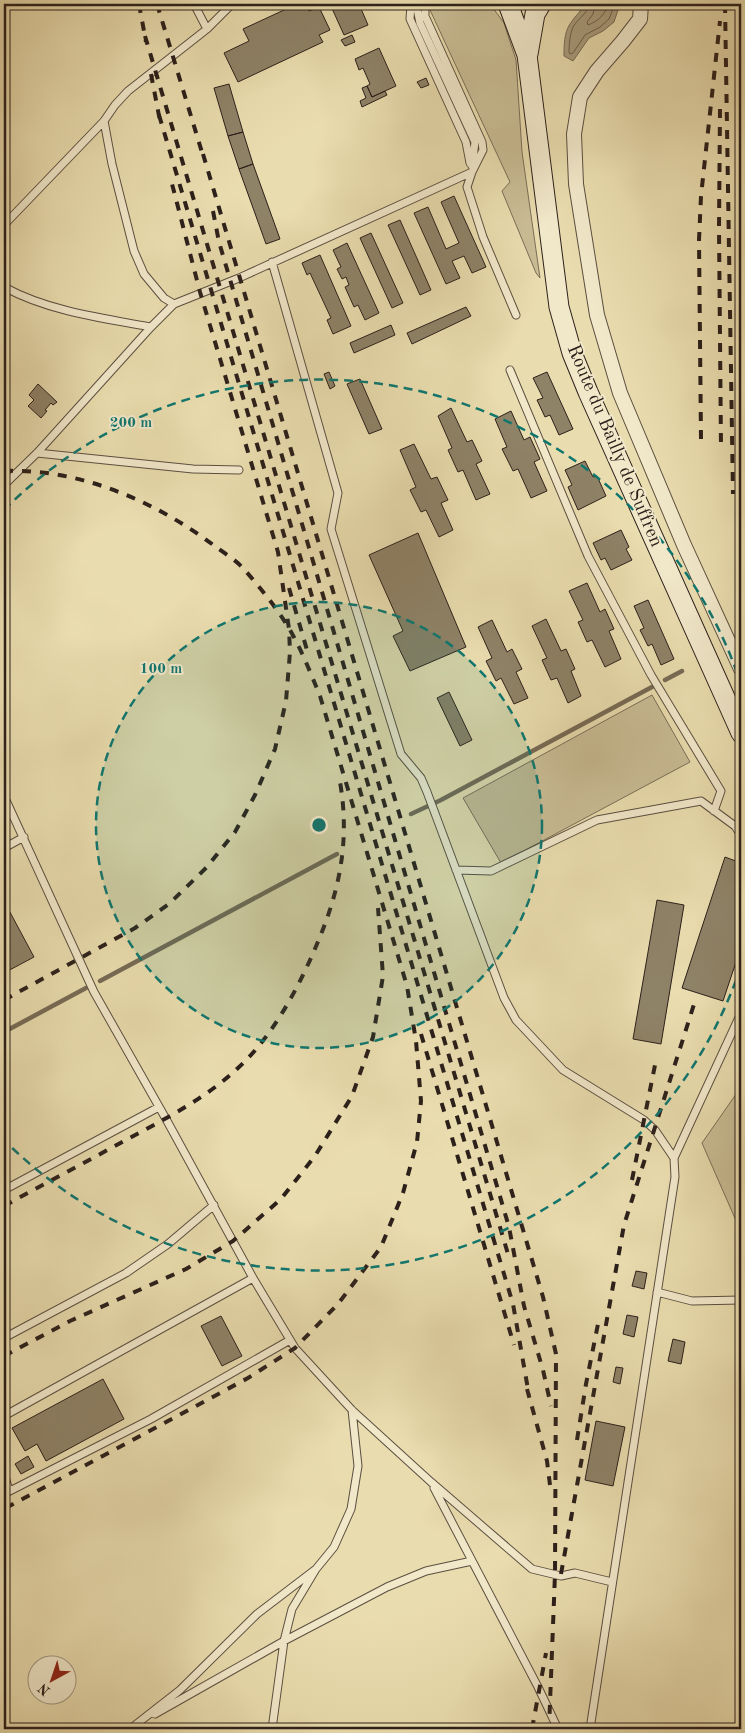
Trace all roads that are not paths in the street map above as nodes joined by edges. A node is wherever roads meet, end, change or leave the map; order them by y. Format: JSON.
{"nodes":[{"id":1,"x":194,"y":4,"type":"edge"},
{"id":2,"x":232,"y":4,"type":"edge"},
{"id":3,"x":411,"y":4,"type":"edge"},
{"id":4,"x":416,"y":4,"type":"edge"},
{"id":5,"x":424,"y":4,"type":"edge"},
{"id":6,"x":508,"y":4,"type":"edge"},
{"id":7,"x":540,"y":4,"type":"edge"},
{"id":8,"x":641,"y":4,"type":"edge"},
{"id":9,"x":207,"y":29,"type":"junction"},
{"id":10,"x":527,"y":55,"type":"junction"},
{"id":11,"x":104,"y":121,"type":"junction"},
{"id":12,"x":472,"y":172,"type":"junction"},
{"id":13,"x":4,"y":225,"type":"edge"},
{"id":14,"x":272,"y":262,"type":"junction"},
{"id":15,"x":4,"y":287,"type":"edge"},
{"id":16,"x":174,"y":304,"type":"junction"},
{"id":17,"x":516,"y":315,"type":"dead end"},
{"id":18,"x":151,"y":327,"type":"junction"},
{"id":19,"x":510,"y":370,"type":"dead end"},
{"id":20,"x":37,"y":453,"type":"junction"},
{"id":21,"x":240,"y":470,"type":"dead end"},
{"id":22,"x":4,"y":485,"type":"edge"},
{"id":23,"x":741,"y":668,"type":"edge"},
{"id":24,"x":741,"y":733,"type":"edge"},
{"id":25,"x":4,"y":796,"type":"edge"},
{"id":26,"x":714,"y":811,"type":"junction"},
{"id":27,"x":741,"y":835,"type":"edge"},
{"id":28,"x":24,"y":837,"type":"junction"},
{"id":29,"x":4,"y":848,"type":"edge"},
{"id":30,"x":456,"y":870,"type":"junction"},
{"id":31,"x":741,"y":1013,"type":"edge"},
{"id":32,"x":159,"y":1106,"type":"junction"},
{"id":33,"x":674,"y":1158,"type":"junction"},
{"id":34,"x":4,"y":1190,"type":"edge"},
{"id":35,"x":214,"y":1206,"type":"junction"},
{"id":36,"x":253,"y":1278,"type":"junction"},
{"id":37,"x":657,"y":1292,"type":"junction"},
{"id":38,"x":741,"y":1300,"type":"edge"},
{"id":39,"x":4,"y":1338,"type":"edge"},
{"id":40,"x":290,"y":1340,"type":"junction"},
{"id":41,"x":352,"y":1410,"type":"junction"},
{"id":42,"x":4,"y":1416,"type":"edge"},
{"id":43,"x":4,"y":1473,"type":"edge"},
{"id":44,"x":431,"y":1482,"type":"junction"},
{"id":45,"x":7,"y":1492,"type":"edge"},
{"id":46,"x":472,"y":1560,"type":"junction"},
{"id":47,"x":316,"y":1569,"type":"junction"},
{"id":48,"x":612,"y":1582,"type":"junction"},
{"id":49,"x":284,"y":1641,"type":"junction"},
{"id":50,"x":132,"y":1728,"type":"edge"},
{"id":51,"x":272,"y":1729,"type":"edge"},
{"id":52,"x":558,"y":1729,"type":"edge"},
{"id":53,"x":590,"y":1729,"type":"edge"}],
"edges":[{"from":1,"to":9,"type":"lane"},
{"from":2,"to":9,"type":"lane"},
{"from":3,"to":12,"type":"lane"},
{"from":4,"to":12,"type":"lane"},
{"from":5,"to":12,"type":"lane"},
{"from":6,"to":10,"type":"main road","name":"Route du Bailly de Suffren"},
{"from":7,"to":10,"type":"main road","name":"Route du Bailly de Suffren"},
{"from":8,"to":23,"type":"street"},
{"from":9,"to":11,"type":"lane"},
{"from":10,"to":24,"type":"main road","name":"Route du Bailly de Suffren"},
{"from":11,"to":13,"type":"lane"},
{"from":11,"to":16,"type":"lane"},
{"from":12,"to":14,"type":"lane"},
{"from":12,"to":17,"type":"lane"},
{"from":14,"to":16,"type":"lane"},
{"from":14,"to":30,"type":"lane"},
{"from":15,"to":18,"type":"lane"},
{"from":16,"to":18,"type":"lane"},
{"from":18,"to":20,"type":"lane"},
{"from":19,"to":26,"type":"lane"},
{"from":20,"to":21,"type":"lane"},
{"from":20,"to":22,"type":"lane"},
{"from":25,"to":28,"type":"lane"},
{"from":26,"to":27,"type":"lane"},
{"from":26,"to":30,"type":"lane"},
{"from":28,"to":29,"type":"lane"},
{"from":28,"to":32,"type":"lane"},
{"from":30,"to":33,"type":"lane"},
{"from":31,"to":33,"type":"lane"},
{"from":32,"to":34,"type":"lane"},
{"from":32,"to":35,"type":"lane"},
{"from":33,"to":37,"type":"lane"},
{"from":35,"to":36,"type":"lane"},
{"from":35,"to":39,"type":"lane"},
{"from":36,"to":40,"type":"lane"},
{"from":36,"to":42,"type":"lane"},
{"from":37,"to":38,"type":"lane"},
{"from":37,"to":48,"type":"lane"},
{"from":40,"to":41,"type":"lane"},
{"from":40,"to":45,"type":"lane"},
{"from":41,"to":44,"type":"lane"},
{"from":41,"to":47,"type":"lane"},
{"from":43,"to":45,"type":"lane"},
{"from":44,"to":46,"type":"lane"},
{"from":44,"to":48,"type":"lane"},
{"from":46,"to":49,"type":"lane"},
{"from":46,"to":52,"type":"lane"},
{"from":47,"to":49,"type":"lane"},
{"from":47,"to":50,"type":"lane"},
{"from":48,"to":53,"type":"lane"},
{"from":49,"to":50,"type":"lane"},
{"from":49,"to":51,"type":"lane"}]}
